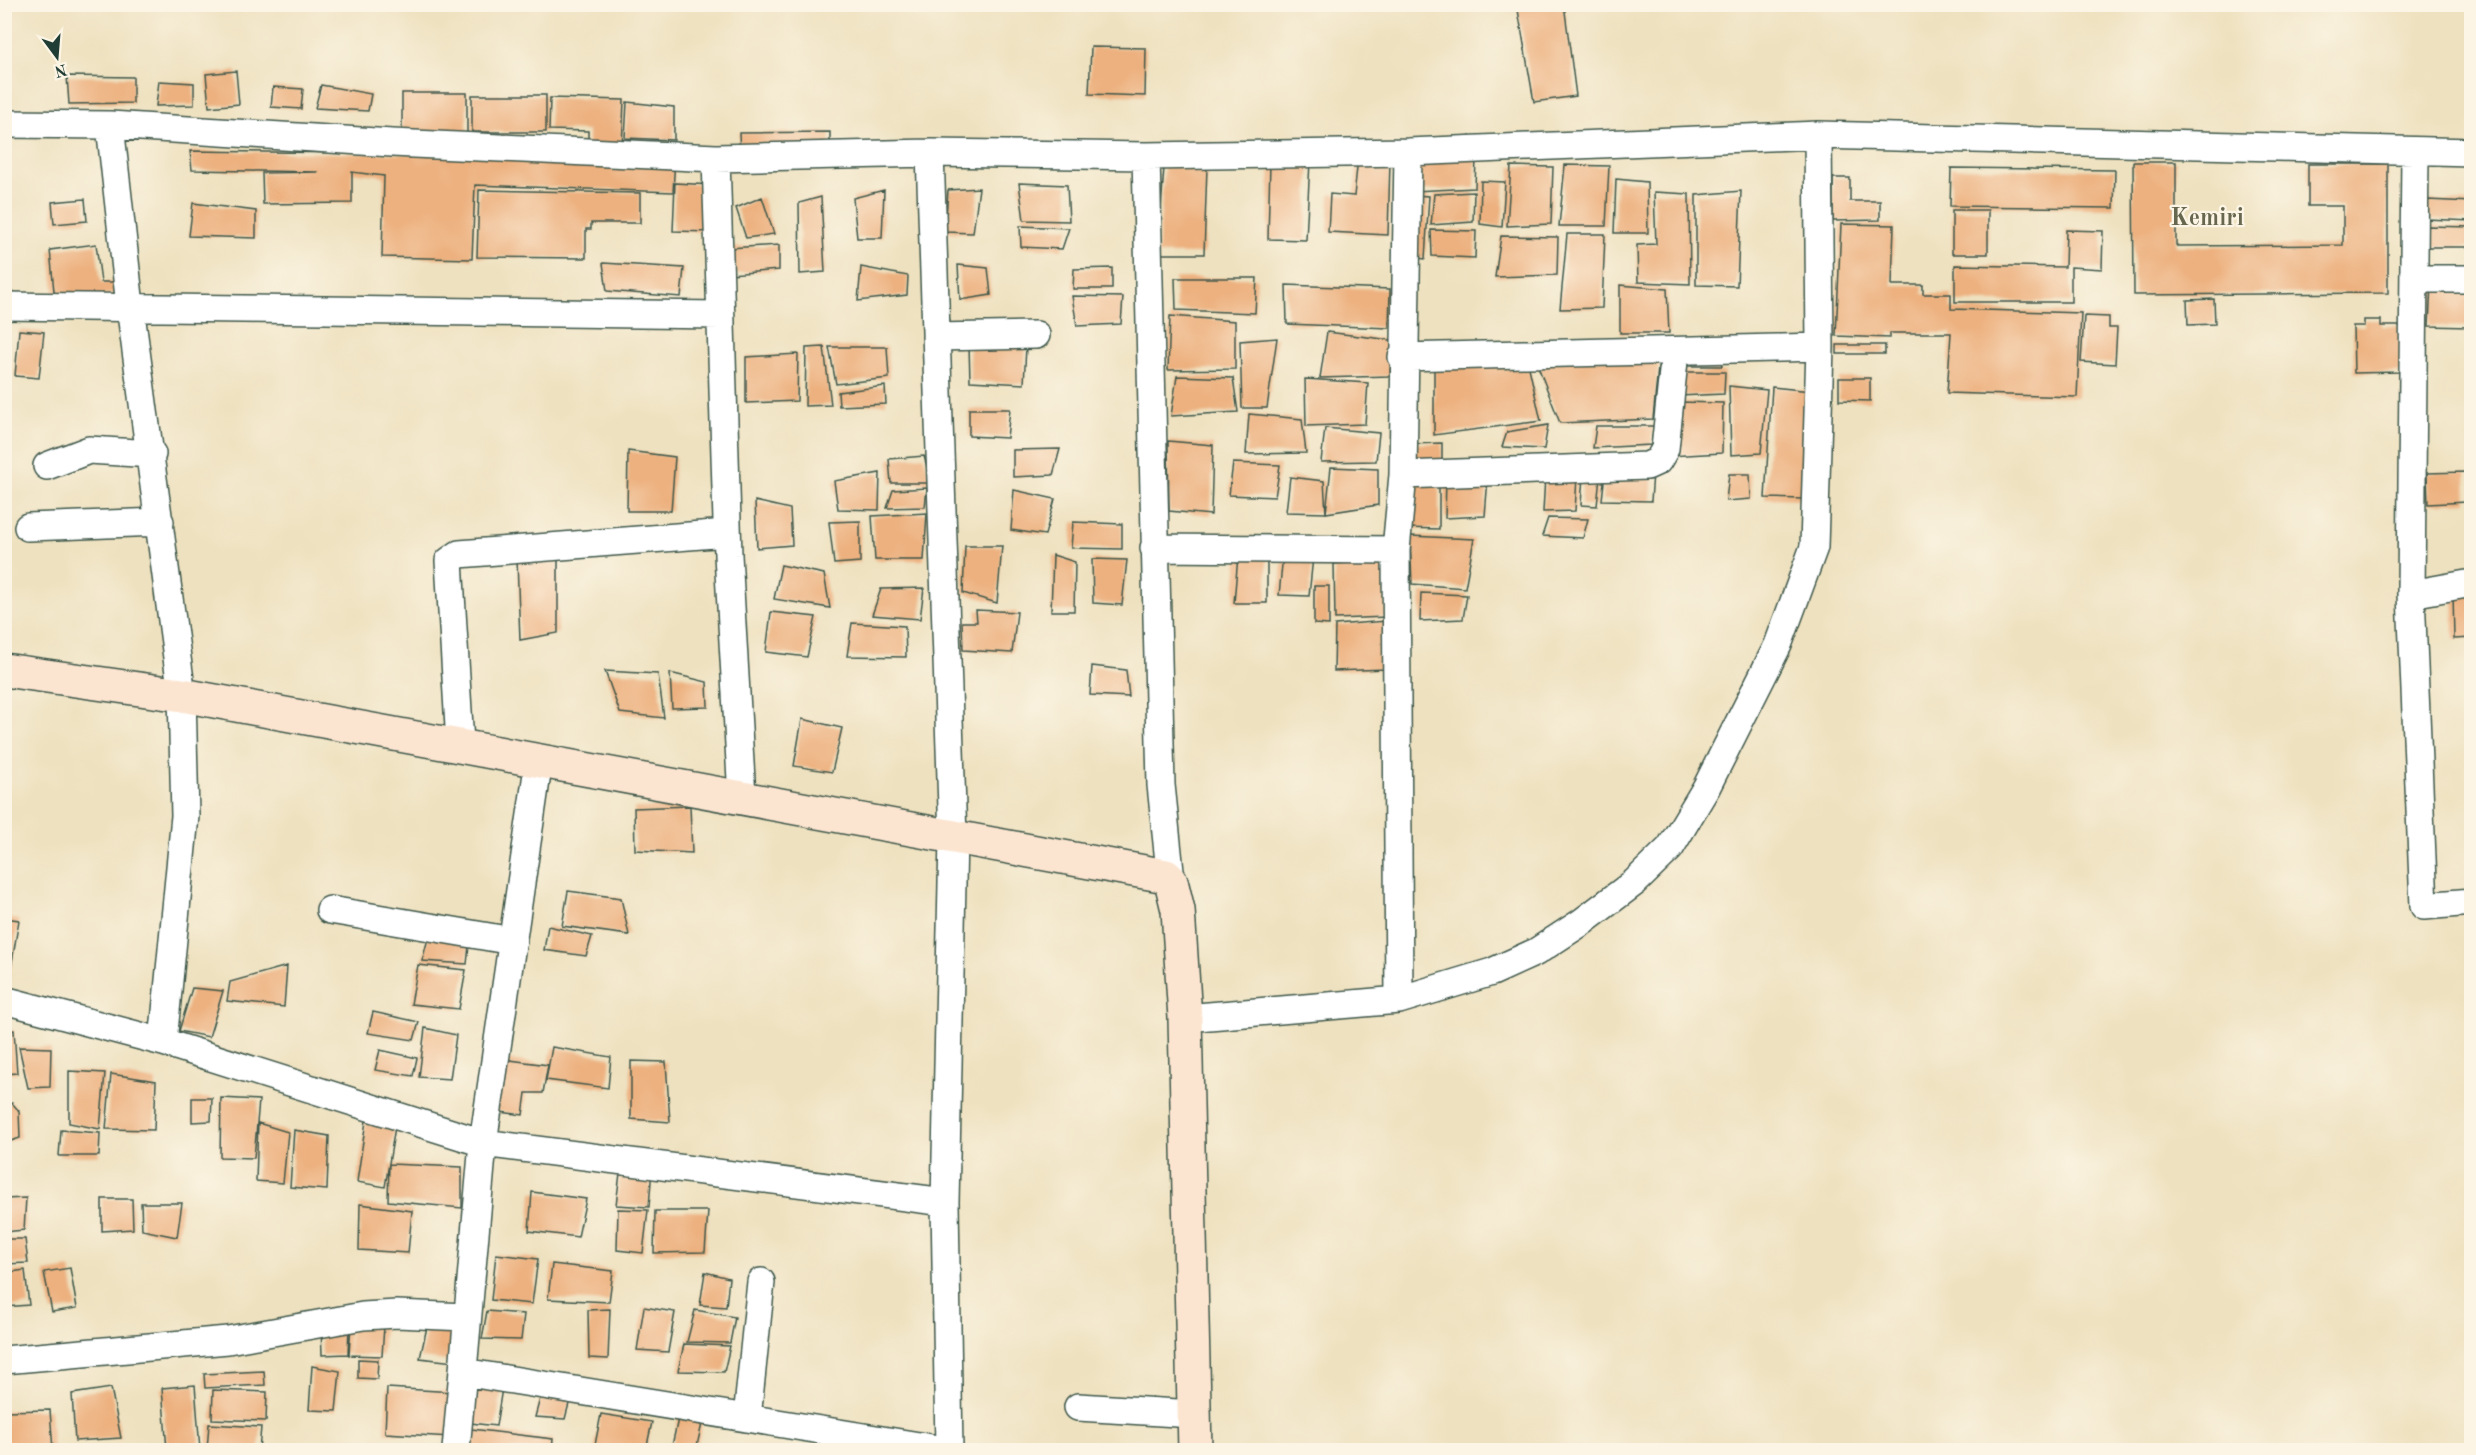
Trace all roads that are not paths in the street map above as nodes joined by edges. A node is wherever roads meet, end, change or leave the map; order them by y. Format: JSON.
{"nodes":[{"id":1,"x":4,"y":124,"type":"edge"},
{"id":2,"x":110,"y":125,"type":"junction"},
{"id":3,"x":1818,"y":135,"type":"junction"},
{"id":4,"x":2415,"y":151,"type":"junction"},
{"id":5,"x":1408,"y":152,"type":"junction"},
{"id":6,"x":2472,"y":152,"type":"edge"},
{"id":7,"x":930,"y":153,"type":"junction"},
{"id":8,"x":1146,"y":156,"type":"junction"},
{"id":9,"x":716,"y":158,"type":"junction"},
{"id":10,"x":2414,"y":279,"type":"junction"},
{"id":11,"x":2472,"y":279,"type":"edge"},
{"id":12,"x":4,"y":306,"type":"edge"},
{"id":13,"x":130,"y":306,"type":"junction"},
{"id":14,"x":720,"y":315,"type":"junction"},
{"id":15,"x":1036,"y":335,"type":"dead end"},
{"id":16,"x":936,"y":337,"type":"junction"},
{"id":17,"x":1820,"y":347,"type":"junction"},
{"id":18,"x":1675,"y":351,"type":"junction"},
{"id":19,"x":1402,"y":357,"type":"junction"},
{"id":20,"x":152,"y":454,"type":"junction"},
{"id":21,"x":47,"y":466,"type":"dead end"},
{"id":22,"x":1403,"y":475,"type":"junction"},
{"id":23,"x":160,"y":522,"type":"junction"},
{"id":24,"x":28,"y":527,"type":"dead end"},
{"id":25,"x":727,"y":533,"type":"junction"},
{"id":26,"x":1154,"y":548,"type":"junction"},
{"id":27,"x":1396,"y":550,"type":"junction"},
{"id":28,"x":2472,"y":583,"type":"edge"},
{"id":29,"x":2411,"y":594,"type":"junction"},
{"id":30,"x":4,"y":670,"type":"edge"},
{"id":31,"x":183,"y":695,"type":"junction"},
{"id":32,"x":460,"y":744,"type":"junction"},
{"id":33,"x":539,"y":760,"type":"junction"},
{"id":34,"x":742,"y":797,"type":"junction"},
{"id":35,"x":953,"y":838,"type":"junction"},
{"id":36,"x":1171,"y":881,"type":"junction"},
{"id":37,"x":2472,"y":902,"type":"edge"},
{"id":38,"x":330,"y":910,"type":"dead end"},
{"id":39,"x":513,"y":941,"type":"junction"},
{"id":40,"x":4,"y":1000,"type":"edge"},
{"id":41,"x":1399,"y":1000,"type":"junction"},
{"id":42,"x":1185,"y":1018,"type":"junction"},
{"id":43,"x":163,"y":1042,"type":"junction"},
{"id":44,"x":483,"y":1143,"type":"junction"},
{"id":45,"x":945,"y":1202,"type":"junction"},
{"id":46,"x":761,"y":1282,"type":"dead end"},
{"id":47,"x":466,"y":1317,"type":"junction"},
{"id":48,"x":4,"y":1360,"type":"edge"},
{"id":49,"x":463,"y":1372,"type":"junction"},
{"id":50,"x":1078,"y":1407,"type":"dead end"},
{"id":51,"x":1194,"y":1414,"type":"junction"},
{"id":52,"x":747,"y":1418,"type":"junction"},
{"id":53,"x":456,"y":1450,"type":"edge"},
{"id":54,"x":944,"y":1450,"type":"edge"},
{"id":55,"x":949,"y":1450,"type":"edge"},
{"id":56,"x":1195,"y":1450,"type":"edge"}],
"edges":[{"from":1,"to":2,"type":"street"},
{"from":2,"to":9,"type":"street"},
{"from":2,"to":13,"type":"street"},
{"from":3,"to":4,"type":"street"},
{"from":3,"to":5,"type":"street"},
{"from":3,"to":17,"type":"street"},
{"from":4,"to":6,"type":"street"},
{"from":4,"to":10,"type":"street"},
{"from":5,"to":8,"type":"street"},
{"from":5,"to":19,"type":"street"},
{"from":7,"to":8,"type":"street"},
{"from":7,"to":9,"type":"street"},
{"from":7,"to":16,"type":"street"},
{"from":8,"to":26,"type":"street"},
{"from":9,"to":14,"type":"street"},
{"from":10,"to":11,"type":"street"},
{"from":10,"to":29,"type":"street"},
{"from":12,"to":13,"type":"street"},
{"from":13,"to":14,"type":"street"},
{"from":13,"to":20,"type":"street"},
{"from":14,"to":25,"type":"street"},
{"from":15,"to":16,"type":"street"},
{"from":16,"to":35,"type":"street"},
{"from":17,"to":18,"type":"street"},
{"from":17,"to":41,"type":"street"},
{"from":18,"to":19,"type":"street"},
{"from":18,"to":22,"type":"street"},
{"from":19,"to":22,"type":"street"},
{"from":20,"to":21,"type":"street"},
{"from":20,"to":23,"type":"street"},
{"from":22,"to":27,"type":"street"},
{"from":23,"to":24,"type":"street"},
{"from":23,"to":31,"type":"street"},
{"from":25,"to":32,"type":"street"},
{"from":25,"to":34,"type":"street"},
{"from":26,"to":27,"type":"street"},
{"from":26,"to":36,"type":"street"},
{"from":27,"to":41,"type":"street"},
{"from":28,"to":29,"type":"street"},
{"from":29,"to":37,"type":"street"},
{"from":30,"to":31,"type":"street"},
{"from":31,"to":32,"type":"street"},
{"from":31,"to":43,"type":"street"},
{"from":32,"to":33,"type":"street"},
{"from":33,"to":34,"type":"street"},
{"from":33,"to":39,"type":"street"},
{"from":34,"to":35,"type":"street"},
{"from":35,"to":36,"type":"street"},
{"from":35,"to":45,"type":"street"},
{"from":36,"to":42,"type":"street"},
{"from":38,"to":39,"type":"street"},
{"from":39,"to":44,"type":"street"},
{"from":40,"to":43,"type":"street"},
{"from":41,"to":42,"type":"street"},
{"from":42,"to":51,"type":"street"},
{"from":43,"to":44,"type":"street"},
{"from":44,"to":45,"type":"street"},
{"from":44,"to":47,"type":"street"},
{"from":45,"to":55,"type":"street"},
{"from":46,"to":52,"type":"street"},
{"from":47,"to":48,"type":"street"},
{"from":47,"to":49,"type":"street"},
{"from":49,"to":52,"type":"street"},
{"from":49,"to":53,"type":"street"},
{"from":50,"to":51,"type":"street"},
{"from":51,"to":56,"type":"street"},
{"from":52,"to":54,"type":"street"}]}
